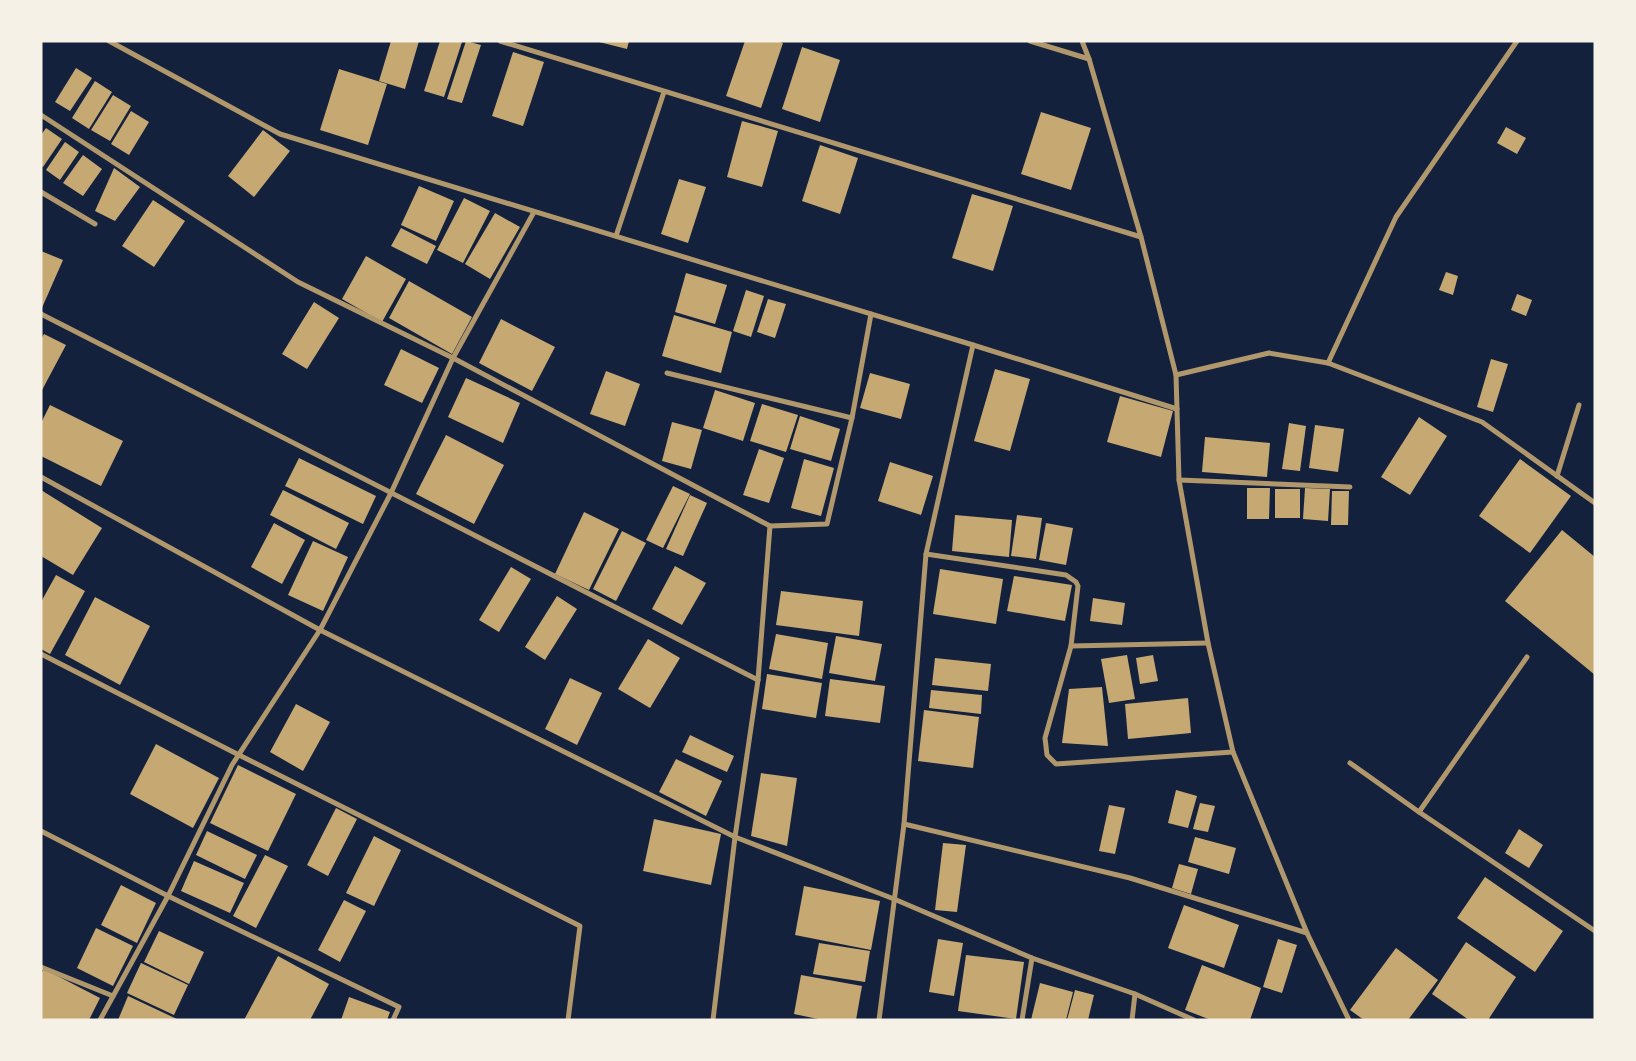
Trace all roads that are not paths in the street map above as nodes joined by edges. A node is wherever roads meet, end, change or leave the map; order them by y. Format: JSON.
{"nodes":[{"id":1,"x":109,"y":41,"type":"edge"},
{"id":2,"x":500,"y":41,"type":"edge"},
{"id":3,"x":1030,"y":41,"type":"edge"},
{"id":4,"x":1082,"y":41,"type":"edge"},
{"id":5,"x":1517,"y":41,"type":"edge"},
{"id":6,"x":1089,"y":59,"type":"junction"},
{"id":7,"x":664,"y":92,"type":"junction"},
{"id":8,"x":41,"y":115,"type":"edge"},
{"id":9,"x":41,"y":192,"type":"edge"},
{"id":10,"x":534,"y":212,"type":"junction"},
{"id":11,"x":95,"y":224,"type":"dead end"},
{"id":12,"x":616,"y":236,"type":"junction"},
{"id":13,"x":1141,"y":237,"type":"junction"},
{"id":14,"x":41,"y":314,"type":"edge"},
{"id":15,"x":872,"y":314,"type":"junction"},
{"id":16,"x":973,"y":345,"type":"junction"},
{"id":17,"x":454,"y":358,"type":"junction"},
{"id":18,"x":1328,"y":364,"type":"junction"},
{"id":19,"x":667,"y":373,"type":"dead end"},
{"id":20,"x":1176,"y":375,"type":"junction"},
{"id":21,"x":1579,"y":404,"type":"dead end"},
{"id":22,"x":1177,"y":409,"type":"junction"},
{"id":23,"x":852,"y":418,"type":"junction"},
{"id":24,"x":1557,"y":476,"type":"junction"},
{"id":25,"x":41,"y":477,"type":"edge"},
{"id":26,"x":1180,"y":480,"type":"junction"},
{"id":27,"x":1350,"y":487,"type":"dead end"},
{"id":28,"x":391,"y":493,"type":"junction"},
{"id":29,"x":1595,"y":503,"type":"edge"},
{"id":30,"x":770,"y":526,"type":"junction"},
{"id":31,"x":926,"y":554,"type":"junction"},
{"id":32,"x":320,"y":630,"type":"junction"},
{"id":33,"x":1208,"y":643,"type":"junction"},
{"id":34,"x":1071,"y":646,"type":"junction"},
{"id":35,"x":41,"y":654,"type":"edge"},
{"id":36,"x":1527,"y":657,"type":"dead end"},
{"id":37,"x":758,"y":680,"type":"junction"},
{"id":38,"x":1233,"y":752,"type":"junction"},
{"id":39,"x":239,"y":755,"type":"junction"},
{"id":40,"x":1350,"y":763,"type":"dead end"},
{"id":41,"x":1419,"y":812,"type":"junction"},
{"id":42,"x":904,"y":824,"type":"junction"},
{"id":43,"x":41,"y":831,"type":"edge"},
{"id":44,"x":735,"y":837,"type":"junction"},
{"id":45,"x":168,"y":896,"type":"junction"},
{"id":46,"x":894,"y":899,"type":"junction"},
{"id":47,"x":1595,"y":930,"type":"edge"},
{"id":48,"x":1307,"y":933,"type":"junction"},
{"id":49,"x":1032,"y":958,"type":"junction"},
{"id":50,"x":41,"y":967,"type":"edge"},
{"id":51,"x":1135,"y":994,"type":"junction"},
{"id":52,"x":113,"y":996,"type":"junction"},
{"id":53,"x":100,"y":1020,"type":"edge"},
{"id":54,"x":393,"y":1020,"type":"edge"},
{"id":55,"x":568,"y":1020,"type":"edge"},
{"id":56,"x":713,"y":1020,"type":"edge"},
{"id":57,"x":878,"y":1020,"type":"edge"},
{"id":58,"x":1022,"y":1020,"type":"edge"},
{"id":59,"x":1132,"y":1020,"type":"edge"},
{"id":60,"x":1194,"y":1020,"type":"edge"},
{"id":61,"x":1349,"y":1020,"type":"edge"}],
"edges":[{"from":1,"to":10,"type":"street"},
{"from":2,"to":7,"type":"street"},
{"from":3,"to":6,"type":"street"},
{"from":4,"to":6,"type":"street"},
{"from":5,"to":18,"type":"street"},
{"from":6,"to":13,"type":"street"},
{"from":7,"to":12,"type":"street"},
{"from":7,"to":13,"type":"street"},
{"from":8,"to":17,"type":"street"},
{"from":9,"to":11,"type":"street"},
{"from":10,"to":12,"type":"street"},
{"from":10,"to":17,"type":"street"},
{"from":12,"to":15,"type":"street"},
{"from":13,"to":20,"type":"street"},
{"from":14,"to":28,"type":"street"},
{"from":15,"to":16,"type":"street"},
{"from":15,"to":23,"type":"street"},
{"from":16,"to":22,"type":"street"},
{"from":16,"to":31,"type":"street"},
{"from":17,"to":28,"type":"street"},
{"from":17,"to":30,"type":"street"},
{"from":18,"to":20,"type":"street"},
{"from":18,"to":24,"type":"street"},
{"from":19,"to":23,"type":"street"},
{"from":20,"to":22,"type":"street"},
{"from":21,"to":24,"type":"street"},
{"from":22,"to":26,"type":"street"},
{"from":23,"to":30,"type":"street"},
{"from":24,"to":29,"type":"street"},
{"from":25,"to":32,"type":"street"},
{"from":26,"to":27,"type":"street"},
{"from":26,"to":33,"type":"street"},
{"from":28,"to":32,"type":"street"},
{"from":28,"to":37,"type":"street"},
{"from":30,"to":37,"type":"street"},
{"from":31,"to":34,"type":"street"},
{"from":31,"to":42,"type":"street"},
{"from":32,"to":39,"type":"street"},
{"from":32,"to":44,"type":"street"},
{"from":33,"to":34,"type":"street"},
{"from":33,"to":38,"type":"street"},
{"from":34,"to":38,"type":"street"},
{"from":35,"to":39,"type":"street"},
{"from":36,"to":41,"type":"street"},
{"from":37,"to":44,"type":"street"},
{"from":38,"to":48,"type":"street"},
{"from":39,"to":45,"type":"street"},
{"from":39,"to":55,"type":"street"},
{"from":40,"to":41,"type":"street"},
{"from":41,"to":47,"type":"street"},
{"from":42,"to":46,"type":"street"},
{"from":42,"to":48,"type":"street"},
{"from":43,"to":45,"type":"street"},
{"from":44,"to":46,"type":"street"},
{"from":44,"to":56,"type":"street"},
{"from":45,"to":52,"type":"street"},
{"from":45,"to":54,"type":"street"},
{"from":46,"to":49,"type":"street"},
{"from":46,"to":57,"type":"street"},
{"from":48,"to":61,"type":"street"},
{"from":49,"to":51,"type":"street"},
{"from":49,"to":58,"type":"street"},
{"from":50,"to":52,"type":"street"},
{"from":51,"to":59,"type":"street"},
{"from":51,"to":60,"type":"street"},
{"from":52,"to":53,"type":"street"}]}
